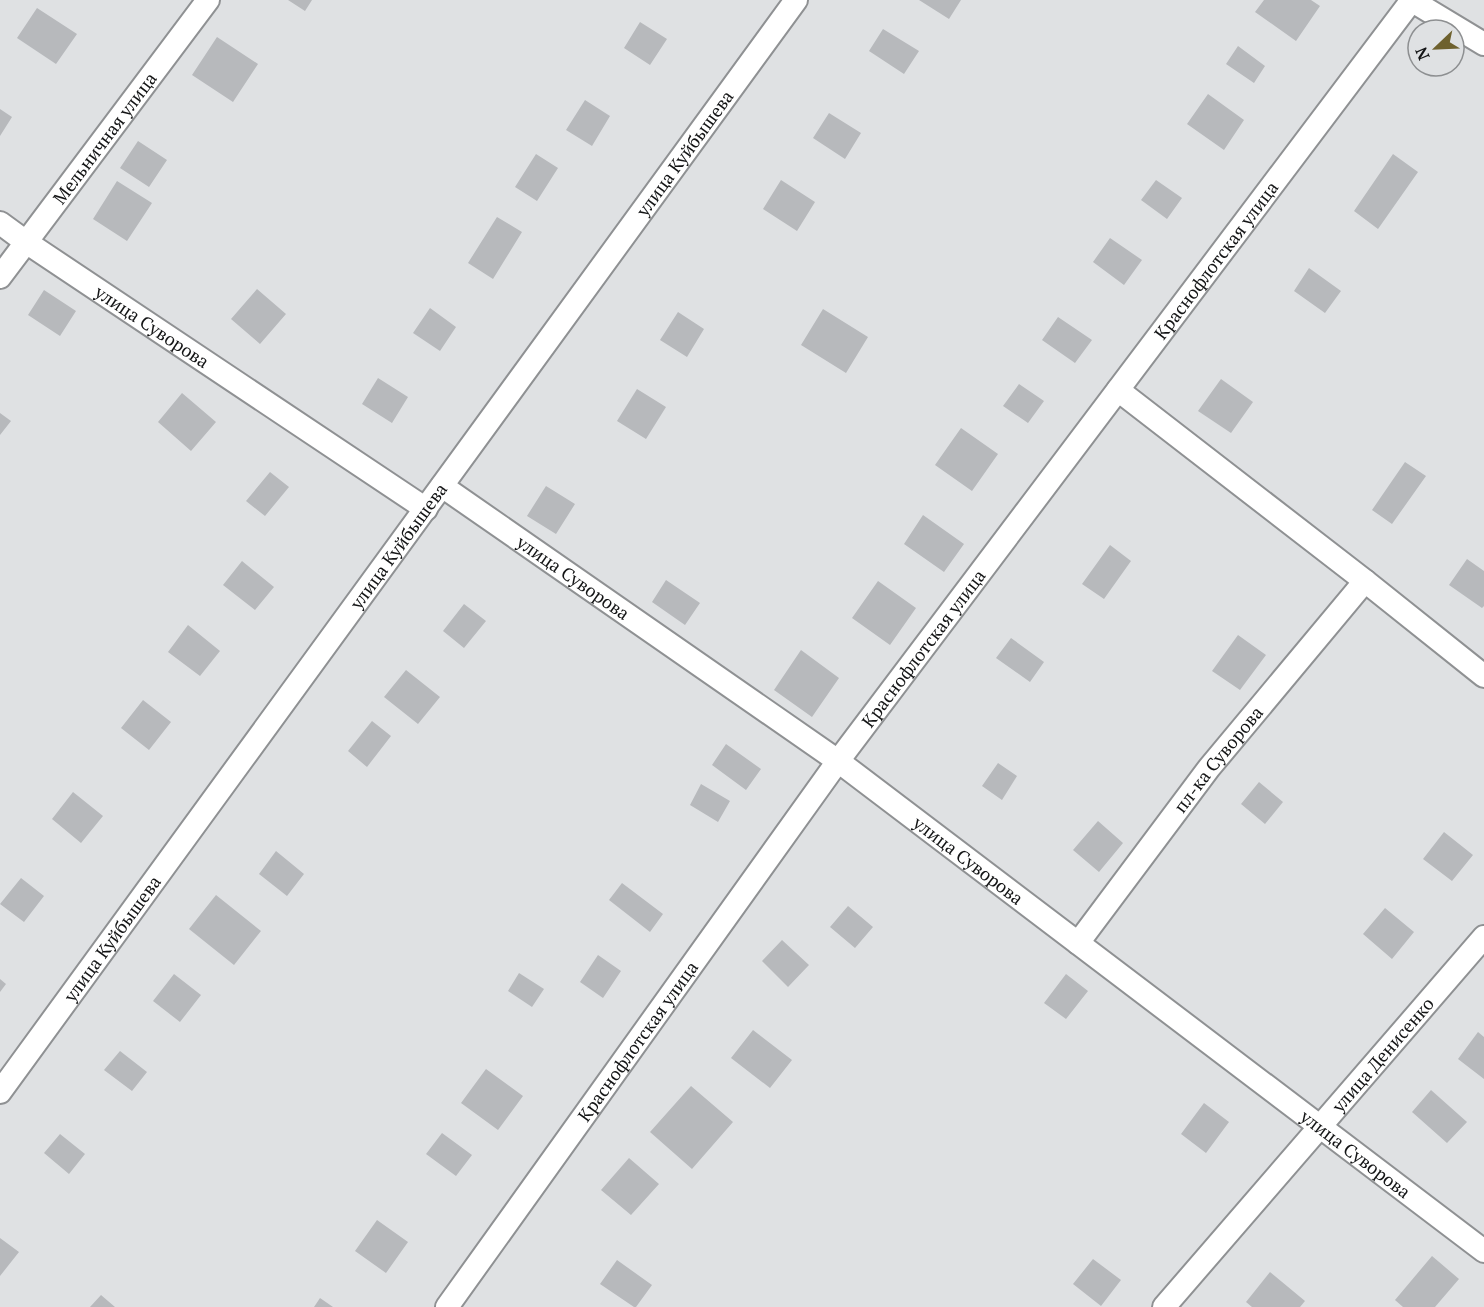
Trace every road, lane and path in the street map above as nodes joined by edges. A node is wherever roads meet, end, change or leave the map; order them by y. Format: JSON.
{"nodes":[{"id":1,"x":208,"y":0,"type":"edge"},
{"id":2,"x":796,"y":0,"type":"edge"},
{"id":3,"x":1412,"y":0,"type":"edge"},
{"id":4,"x":1484,"y":44,"type":"edge"},
{"id":5,"x":0,"y":224,"type":"edge"},
{"id":6,"x":26,"y":242,"type":"junction"},
{"id":7,"x":0,"y":277,"type":"edge"},
{"id":8,"x":1118,"y":390,"type":"junction"},
{"id":9,"x":442,"y":486,"type":"junction"},
{"id":10,"x":426,"y":509,"type":"junction"},
{"id":11,"x":1365,"y":581,"type":"junction"},
{"id":12,"x":1484,"y":676,"type":"edge"},
{"id":13,"x":838,"y":761,"type":"junction"},
{"id":14,"x":1484,"y":937,"type":"edge"},
{"id":15,"x":1078,"y":943,"type":"junction"},
{"id":16,"x":0,"y":1092,"type":"edge"},
{"id":17,"x":1320,"y":1126,"type":"junction"},
{"id":18,"x":1484,"y":1251,"type":"edge"},
{"id":19,"x":447,"y":1307,"type":"edge"},
{"id":20,"x":1164,"y":1307,"type":"edge"}],
"edges":[{"from":1,"to":6,"type":"street","name":"Мельничная улица"},
{"from":2,"to":9,"type":"street","name":"улица Куйбышева"},
{"from":3,"to":4,"type":"street"},
{"from":3,"to":8,"type":"street","name":"Краснофлотская улица"},
{"from":5,"to":6,"type":"street","name":"улица Суворова"},
{"from":6,"to":7,"type":"street","name":"Мельничная улица"},
{"from":6,"to":10,"type":"street","name":"улица Суворова"},
{"from":8,"to":11,"type":"street"},
{"from":8,"to":13,"type":"street","name":"Краснофлотская улица"},
{"from":9,"to":10,"type":"street","name":"улица Куйбышева"},
{"from":9,"to":13,"type":"street","name":"улица Суворова"},
{"from":10,"to":16,"type":"street","name":"улица Куйбышева"},
{"from":11,"to":12,"type":"street"},
{"from":11,"to":15,"type":"street","name":"пл-ка Суворова"},
{"from":13,"to":15,"type":"street","name":"улица Суворова"},
{"from":13,"to":19,"type":"street","name":"Краснофлотская улица"},
{"from":14,"to":17,"type":"street","name":"улица Денисенко"},
{"from":15,"to":17,"type":"street","name":"улица Суворова"},
{"from":17,"to":18,"type":"street","name":"улица Суворова"},
{"from":17,"to":20,"type":"street","name":"улица Денисенко"}]}
